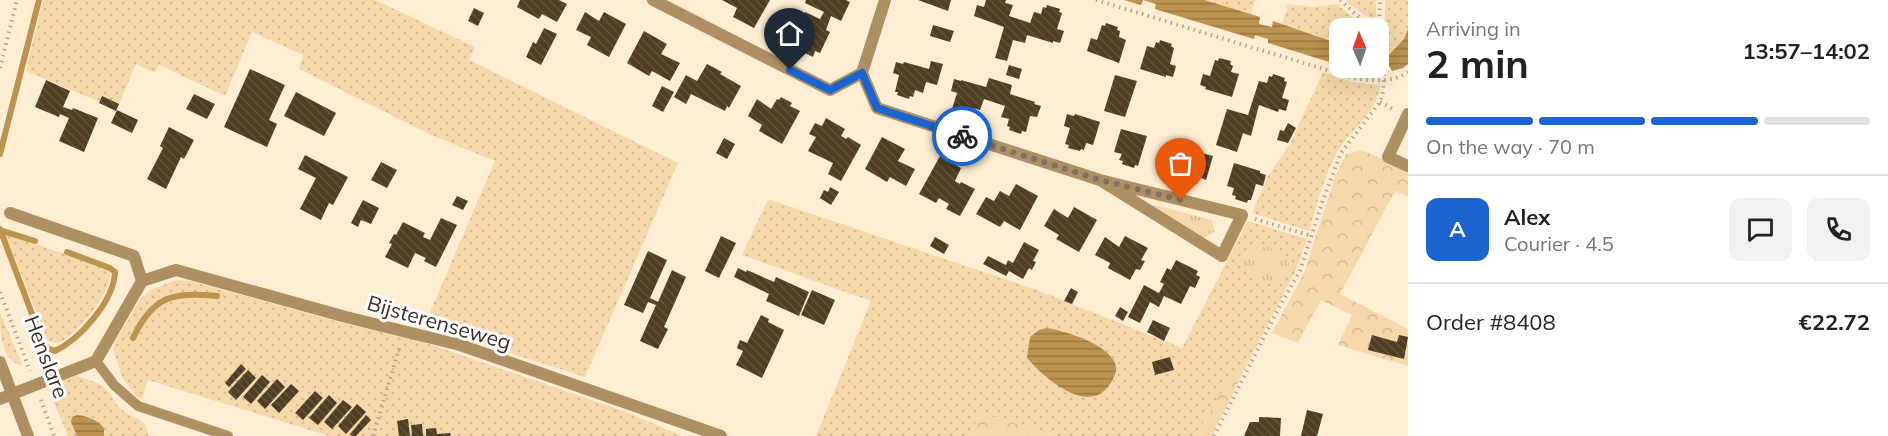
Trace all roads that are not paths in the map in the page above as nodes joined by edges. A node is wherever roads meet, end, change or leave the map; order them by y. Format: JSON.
{"nodes":[{"id":1,"x":653,"y":0,"type":"edge"},
{"id":2,"x":885,"y":0,"type":"edge"},
{"id":3,"x":862,"y":73,"type":"junction"},
{"id":4,"x":1408,"y":114,"type":"edge"},
{"id":5,"x":1408,"y":166,"type":"edge"},
{"id":6,"x":1100,"y":180,"type":"junction"},
{"id":7,"x":10,"y":213,"type":"dead end"},
{"id":8,"x":142,"y":281,"type":"junction"},
{"id":9,"x":96,"y":361,"type":"junction"},
{"id":10,"x":0,"y":362,"type":"edge"},
{"id":11,"x":12,"y":394,"type":"junction"},
{"id":12,"x":0,"y":399,"type":"edge"},
{"id":13,"x":28,"y":436,"type":"edge"},
{"id":14,"x":228,"y":436,"type":"edge"},
{"id":15,"x":721,"y":436,"type":"edge"}],
"edges":[{"from":1,"to":3,"type":"street"},
{"from":2,"to":3,"type":"street"},
{"from":3,"to":6,"type":"street"},
{"from":4,"to":5,"type":"street"},
{"from":6,"to":6,"type":"street"},
{"from":7,"to":8,"type":"street"},
{"from":8,"to":9,"type":"street"},
{"from":8,"to":15,"type":"street","name":"Bijsterenseweg"},
{"from":9,"to":11,"type":"street"},
{"from":9,"to":14,"type":"lane"},
{"from":10,"to":11,"type":"street"},
{"from":11,"to":12,"type":"street"},
{"from":11,"to":13,"type":"street"}]}
